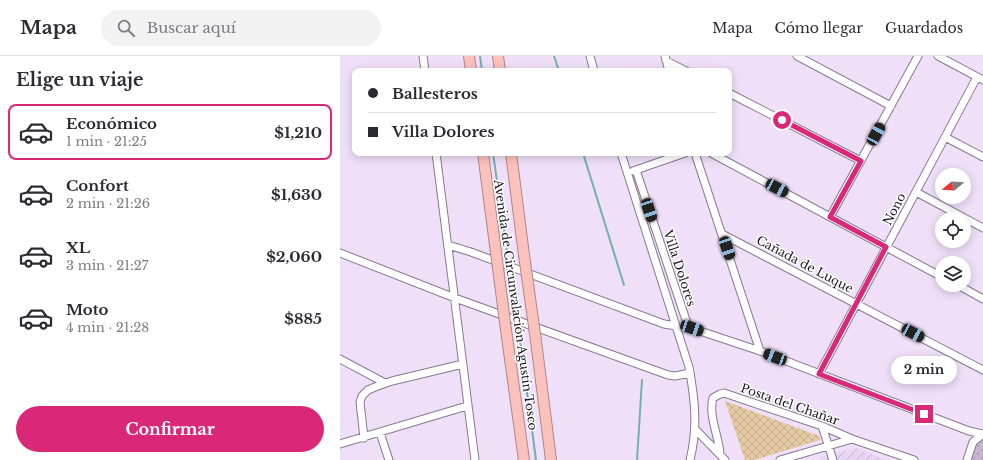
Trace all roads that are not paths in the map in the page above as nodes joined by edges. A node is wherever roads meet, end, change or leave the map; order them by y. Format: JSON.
{"nodes":[{"id":1,"x":422,"y":56,"type":"edge"},
{"id":2,"x":469,"y":56,"type":"edge"},
{"id":3,"x":498,"y":56,"type":"edge"},
{"id":4,"x":590,"y":56,"type":"edge"},
{"id":5,"x":797,"y":56,"type":"edge"},
{"id":6,"x":918,"y":56,"type":"edge"},
{"id":7,"x":943,"y":57,"type":"edge"},
{"id":8,"x":666,"y":58,"type":"edge"},
{"id":9,"x":424,"y":68,"type":"edge"},
{"id":10,"x":471,"y":68,"type":"edge"},
{"id":11,"x":500,"y":68,"type":"edge"},
{"id":12,"x":593,"y":68,"type":"edge"},
{"id":13,"x":668,"y":68,"type":"edge"},
{"id":14,"x":681,"y":68,"type":"edge"},
{"id":15,"x":980,"y":78,"type":"edge"},
{"id":16,"x":732,"y":95,"type":"edge"},
{"id":17,"x":891,"y":106,"type":"junction"},
{"id":18,"x":945,"y":137,"type":"junction"},
{"id":19,"x":436,"y":156,"type":"edge"},
{"id":20,"x":483,"y":156,"type":"edge"},
{"id":21,"x":511,"y":156,"type":"edge"},
{"id":22,"x":622,"y":156,"type":"edge"},
{"id":23,"x":676,"y":156,"type":"edge"},
{"id":24,"x":696,"y":156,"type":"edge"},
{"id":25,"x":717,"y":156,"type":"edge"},
{"id":26,"x":983,"y":157,"type":"edge"},
{"id":27,"x":861,"y":161,"type":"junction"},
{"id":28,"x":636,"y":170,"type":"junction"},
{"id":29,"x":627,"y":173,"type":"junction"},
{"id":30,"x":916,"y":192,"type":"junction"},
{"id":31,"x":830,"y":217,"type":"junction"},
{"id":32,"x":983,"y":228,"type":"edge"},
{"id":33,"x":722,"y":234,"type":"junction"},
{"id":34,"x":448,"y":245,"type":"junction"},
{"id":35,"x":886,"y":247,"type":"junction"},
{"id":36,"x":340,"y":253,"type":"edge"},
{"id":37,"x":935,"y":273,"type":"edge"},
{"id":38,"x":971,"y":292,"type":"edge"},
{"id":39,"x":455,"y":298,"type":"junction"},
{"id":40,"x":983,"y":298,"type":"edge"},
{"id":41,"x":856,"y":304,"type":"junction"},
{"id":42,"x":676,"y":326,"type":"junction"},
{"id":43,"x":760,"y":352,"type":"junction"},
{"id":44,"x":340,"y":359,"type":"edge"},
{"id":45,"x":463,"y":364,"type":"junction"},
{"id":46,"x":983,"y":370,"type":"edge"},
{"id":47,"x":690,"y":372,"type":"junction"},
{"id":48,"x":819,"y":374,"type":"junction"},
{"id":49,"x":385,"y":383,"type":"junction"},
{"id":50,"x":467,"y":406,"type":"junction"},
{"id":51,"x":822,"y":426,"type":"junction"},
{"id":52,"x":695,"y":429,"type":"junction"},
{"id":53,"x":380,"y":433,"type":"junction"},
{"id":54,"x":983,"y":434,"type":"edge"},
{"id":55,"x":364,"y":438,"type":"junction"},
{"id":56,"x":852,"y":439,"type":"junction"},
{"id":57,"x":340,"y":444,"type":"edge"},
{"id":58,"x":828,"y":445,"type":"junction"},
{"id":59,"x":723,"y":457,"type":"edge"},
{"id":60,"x":389,"y":460,"type":"edge"},
{"id":61,"x":475,"y":460,"type":"edge"},
{"id":62,"x":524,"y":460,"type":"edge"},
{"id":63,"x":551,"y":460,"type":"edge"},
{"id":64,"x":690,"y":460,"type":"edge"},
{"id":65,"x":780,"y":460,"type":"edge"},
{"id":66,"x":833,"y":460,"type":"edge"},
{"id":67,"x":914,"y":460,"type":"edge"},
{"id":68,"x":967,"y":460,"type":"edge"}],
"edges":[{"from":1,"to":9,"type":"street"},
{"from":2,"to":10,"type":"highway"},
{"from":3,"to":11,"type":"highway"},
{"from":4,"to":12,"type":"street"},
{"from":5,"to":17,"type":"street"},
{"from":6,"to":17,"type":"street"},
{"from":7,"to":15,"type":"street"},
{"from":8,"to":13,"type":"street"},
{"from":8,"to":14,"type":"street"},
{"from":15,"to":18,"type":"street","name":"Nono"},
{"from":16,"to":27,"type":"street"},
{"from":17,"to":27,"type":"street"},
{"from":18,"to":26,"type":"street"},
{"from":18,"to":30,"type":"street","name":"Nono"},
{"from":19,"to":34,"type":"street"},
{"from":20,"to":62,"type":"highway","name":"Avenida de Circunvalación Agustín Tosco","bridge":true},
{"from":21,"to":63,"type":"highway","name":"Avenida de Circunvalación Agustín Tosco","bridge":true},
{"from":22,"to":29,"type":"street"},
{"from":23,"to":28,"type":"street"},
{"from":24,"to":33,"type":"street"},
{"from":25,"to":31,"type":"street"},
{"from":27,"to":31,"type":"street"},
{"from":28,"to":29,"type":"street"},
{"from":28,"to":43,"type":"street","name":"Villa Dolores"},
{"from":29,"to":42,"type":"street"},
{"from":30,"to":32,"type":"street"},
{"from":30,"to":35,"type":"street","name":"Nono"},
{"from":31,"to":35,"type":"street"},
{"from":33,"to":41,"type":"street","name":"Cañada de Luque"},
{"from":33,"to":43,"type":"street"},
{"from":34,"to":39,"type":"street"},
{"from":34,"to":42,"type":"street"},
{"from":35,"to":37,"type":"street"},
{"from":35,"to":41,"type":"street","name":"Nono"},
{"from":36,"to":39,"type":"street"},
{"from":38,"to":40,"type":"street"},
{"from":39,"to":45,"type":"street"},
{"from":39,"to":47,"type":"street"},
{"from":41,"to":46,"type":"street","name":"Cañada de Luque"},
{"from":41,"to":48,"type":"street","name":"Nono"},
{"from":42,"to":47,"type":"street"},
{"from":43,"to":48,"type":"street","name":"Villa Dolores"},
{"from":44,"to":49,"type":"street"},
{"from":45,"to":49,"type":"street"},
{"from":45,"to":50,"type":"street"},
{"from":47,"to":52,"type":"street"},
{"from":48,"to":54,"type":"street","name":"Villa Dolores"},
{"from":49,"to":55,"type":"street"},
{"from":50,"to":53,"type":"street"},
{"from":50,"to":61,"type":"street"},
{"from":51,"to":56,"type":"street","name":"Posta del Chañar"},
{"from":51,"to":58,"type":"street"},
{"from":51,"to":59,"type":"street","name":"Posta del Chañar"},
{"from":52,"to":59,"type":"street"},
{"from":52,"to":64,"type":"street"},
{"from":53,"to":55,"type":"street"},
{"from":53,"to":60,"type":"street"},
{"from":54,"to":68,"type":"street"},
{"from":55,"to":57,"type":"street"},
{"from":56,"to":58,"type":"street"},
{"from":56,"to":67,"type":"street","name":"Posta del Chañar"},
{"from":58,"to":65,"type":"street"},
{"from":58,"to":66,"type":"street"}]}
